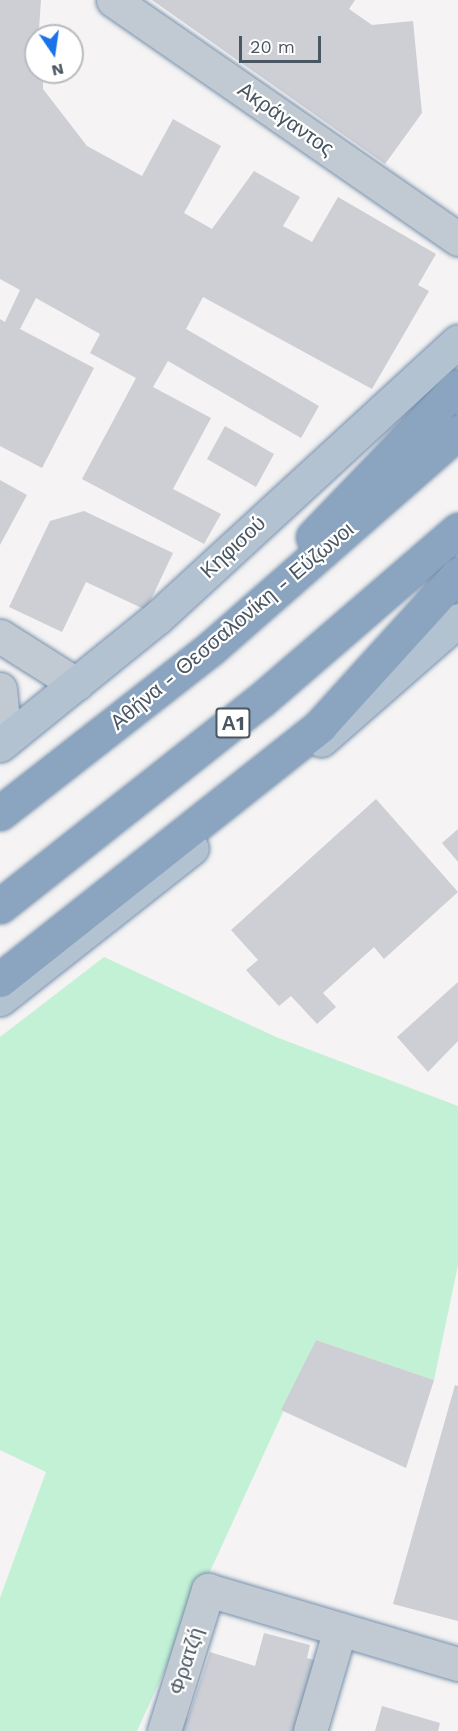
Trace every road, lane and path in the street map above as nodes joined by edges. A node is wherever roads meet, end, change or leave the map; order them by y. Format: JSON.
{"nodes":[{"id":1,"x":113,"y":0,"type":"edge"},
{"id":2,"x":458,"y":239,"type":"edge"},
{"id":3,"x":458,"y":342,"type":"edge"},
{"id":4,"x":458,"y":387,"type":"edge"},
{"id":5,"x":458,"y":432,"type":"edge"},
{"id":6,"x":458,"y":530,"type":"edge"},
{"id":7,"x":458,"y":574,"type":"edge"},
{"id":8,"x":458,"y":620,"type":"edge"},
{"id":9,"x":0,"y":636,"type":"edge"},
{"id":10,"x":210,"y":648,"type":"junction"},
{"id":11,"x":76,"y":684,"type":"junction"},
{"id":12,"x":0,"y":689,"type":"edge"},
{"id":13,"x":2,"y":743,"type":"edge"},
{"id":14,"x":0,"y":813,"type":"edge"},
{"id":15,"x":0,"y":906,"type":"edge"},
{"id":16,"x":0,"y":980,"type":"edge"},
{"id":17,"x":0,"y":999,"type":"edge"},
{"id":18,"x":340,"y":1629,"type":"junction"},
{"id":19,"x":458,"y":1664,"type":"edge"},
{"id":20,"x":164,"y":1731,"type":"edge"},
{"id":21,"x":310,"y":1731,"type":"edge"}],
"edges":[{"from":1,"to":2,"type":"street","name":"Ακράγαντος"},
{"from":3,"to":11,"type":"main road","name":"Κηφισού"},
{"from":4,"to":10,"type":"highway"},
{"from":5,"to":10,"type":"highway","name":"Αθήνα - Θεσσαλονίκη - Εύζωνοι"},
{"from":6,"to":15,"type":"highway","number":"Α1"},
{"from":7,"to":16,"type":"highway"},
{"from":8,"to":17,"type":"main road"},
{"from":9,"to":11,"type":"street"},
{"from":10,"to":14,"type":"highway","name":"Αθήνα - Θεσσαλονίκη - Εύζωνοι"},
{"from":11,"to":13,"type":"main road","name":"Κηφισού"},
{"from":12,"to":13,"type":"street"},
{"from":18,"to":19,"type":"street"},
{"from":18,"to":20,"type":"street","name":"Φρατζή"},
{"from":18,"to":21,"type":"street"}]}
